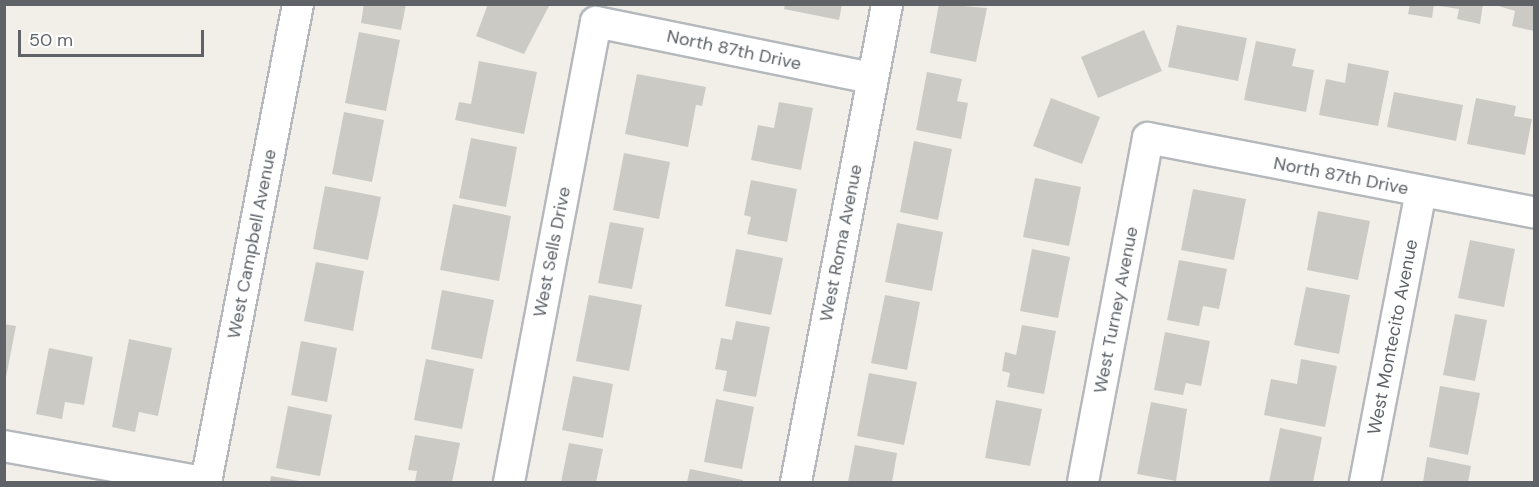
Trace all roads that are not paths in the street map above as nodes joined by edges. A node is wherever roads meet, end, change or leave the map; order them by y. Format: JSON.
{"nodes":[{"id":1,"x":298,"y":4,"type":"edge"},
{"id":2,"x":886,"y":4,"type":"edge"},
{"id":3,"x":596,"y":22,"type":"joint"},
{"id":4,"x":872,"y":78,"type":"junction"},
{"id":5,"x":1148,"y":138,"type":"joint"},
{"id":6,"x":1420,"y":191,"type":"junction"},
{"id":7,"x":1534,"y":212,"type":"edge"},
{"id":8,"x":4,"y":446,"type":"edge"},
{"id":9,"x":204,"y":483,"type":"edge"},
{"id":10,"x":509,"y":483,"type":"edge"},
{"id":11,"x":796,"y":483,"type":"edge"},
{"id":12,"x":1083,"y":483,"type":"edge"},
{"id":13,"x":1365,"y":483,"type":"edge"}],
"edges":[{"from":1,"to":9,"type":"street","name":"West Campbell Avenue"},
{"from":2,"to":4,"type":"street","name":"West Roma Avenue"},
{"from":3,"to":4,"type":"street","name":"North 87th Drive"},
{"from":3,"to":10,"type":"street","name":"West Sells Drive"},
{"from":4,"to":11,"type":"street","name":"West Roma Avenue"},
{"from":5,"to":6,"type":"street","name":"North 87th Drive"},
{"from":5,"to":12,"type":"street","name":"West Turney Avenue"},
{"from":6,"to":7,"type":"street","name":"North 87th Drive"},
{"from":6,"to":13,"type":"street","name":"West Montecito Avenue"},
{"from":8,"to":9,"type":"street"}]}
